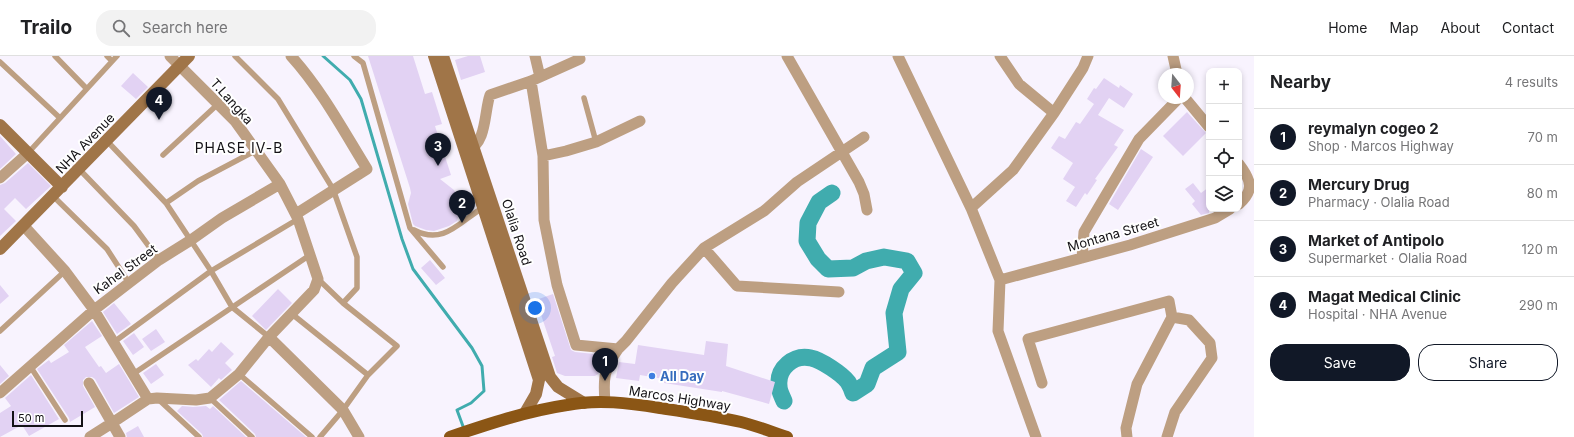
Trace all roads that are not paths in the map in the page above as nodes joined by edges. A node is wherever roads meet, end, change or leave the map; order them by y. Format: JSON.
{"nodes":[{"id":1,"x":55,"y":56,"type":"edge"},
{"id":2,"x":107,"y":56,"type":"edge"},
{"id":3,"x":117,"y":56,"type":"edge"},
{"id":4,"x":170,"y":56,"type":"edge"},
{"id":5,"x":189,"y":56,"type":"edge"},
{"id":6,"x":235,"y":56,"type":"edge"},
{"id":7,"x":291,"y":56,"type":"edge"},
{"id":8,"x":354,"y":56,"type":"edge"},
{"id":9,"x":434,"y":56,"type":"edge"},
{"id":10,"x":443,"y":56,"type":"edge"},
{"id":11,"x":535,"y":56,"type":"edge"},
{"id":12,"x":787,"y":56,"type":"edge"},
{"id":13,"x":898,"y":56,"type":"edge"},
{"id":14,"x":1000,"y":56,"type":"edge"},
{"id":15,"x":1088,"y":56,"type":"edge"},
{"id":16,"x":1173,"y":56,"type":"edge"},
{"id":17,"x":580,"y":59,"type":"dead end"},
{"id":18,"x":112,"y":61,"type":"junction"},
{"id":19,"x":0,"y":62,"type":"edge"},
{"id":20,"x":180,"y":65,"type":"junction"},
{"id":21,"x":1176,"y":68,"type":"edge"},
{"id":22,"x":536,"y":79,"type":"junction"},
{"id":23,"x":86,"y":88,"type":"junction"},
{"id":24,"x":584,"y":98,"type":"dead end"},
{"id":25,"x":218,"y":104,"type":"junction"},
{"id":26,"x":1172,"y":104,"type":"edge"},
{"id":27,"x":1191,"y":104,"type":"edge"},
{"id":28,"x":1054,"y":113,"type":"junction"},
{"id":29,"x":60,"y":118,"type":"junction"},
{"id":30,"x":640,"y":121,"type":"dead end"},
{"id":31,"x":1206,"y":123,"type":"edge"},
{"id":32,"x":0,"y":125,"type":"edge"},
{"id":33,"x":864,"y":137,"type":"dead end"},
{"id":34,"x":107,"y":141,"type":"junction"},
{"id":35,"x":596,"y":142,"type":"junction"},
{"id":36,"x":469,"y":149,"type":"junction"},
{"id":37,"x":256,"y":151,"type":"junction"},
{"id":38,"x":840,"y":152,"type":"junction"},
{"id":39,"x":28,"y":153,"type":"junction"},
{"id":40,"x":163,"y":155,"type":"dead end"},
{"id":41,"x":543,"y":156,"type":"junction"},
{"id":42,"x":1242,"y":168,"type":"edge"},
{"id":43,"x":79,"y":169,"type":"junction"},
{"id":44,"x":0,"y":178,"type":"edge"},
{"id":45,"x":280,"y":184,"type":"junction"},
{"id":46,"x":62,"y":187,"type":"junction"},
{"id":47,"x":334,"y":189,"type":"junction"},
{"id":48,"x":53,"y":196,"type":"junction"},
{"id":49,"x":1242,"y":202,"type":"edge"},
{"id":50,"x":166,"y":203,"type":"junction"},
{"id":51,"x":488,"y":205,"type":"junction"},
{"id":52,"x":971,"y":208,"type":"junction"},
{"id":53,"x":867,"y":210,"type":"dead end"},
{"id":54,"x":1225,"y":212,"type":"edge"},
{"id":55,"x":297,"y":217,"type":"junction"},
{"id":56,"x":24,"y":226,"type":"junction"},
{"id":57,"x":410,"y":228,"type":"junction"},
{"id":58,"x":191,"y":240,"type":"junction"},
{"id":59,"x":704,"y":248,"type":"junction"},
{"id":60,"x":0,"y":249,"type":"edge"},
{"id":61,"x":310,"y":255,"type":"junction"},
{"id":62,"x":1082,"y":258,"type":"junction"},
{"id":63,"x":159,"y":260,"type":"junction"},
{"id":64,"x":443,"y":267,"type":"dead end"},
{"id":65,"x":66,"y":271,"type":"junction"},
{"id":66,"x":211,"y":271,"type":"junction"},
{"id":67,"x":318,"y":280,"type":"junction"},
{"id":68,"x":1000,"y":280,"type":"junction"},
{"id":69,"x":129,"y":283,"type":"junction"},
{"id":70,"x":839,"y":292,"type":"dead end"},
{"id":71,"x":343,"y":303,"type":"junction"},
{"id":72,"x":232,"y":307,"type":"junction"},
{"id":73,"x":94,"y":310,"type":"junction"},
{"id":74,"x":292,"y":314,"type":"junction"},
{"id":75,"x":1172,"y":317,"type":"junction"},
{"id":76,"x":0,"y":331,"type":"edge"},
{"id":77,"x":269,"y":337,"type":"junction"},
{"id":78,"x":114,"y":342,"type":"junction"},
{"id":79,"x":618,"y":349,"type":"junction"},
{"id":80,"x":30,"y":366,"type":"junction"},
{"id":81,"x":133,"y":374,"type":"junction"},
{"id":82,"x":239,"y":374,"type":"junction"},
{"id":83,"x":368,"y":374,"type":"junction"},
{"id":84,"x":89,"y":383,"type":"dead end"},
{"id":85,"x":1042,"y":383,"type":"dead end"},
{"id":86,"x":0,"y":393,"type":"edge"},
{"id":87,"x":153,"y":398,"type":"junction"},
{"id":88,"x":210,"y":398,"type":"junction"},
{"id":89,"x":605,"y":402,"type":"junction"},
{"id":90,"x":584,"y":403,"type":"junction"},
{"id":91,"x":343,"y":410,"type":"junction"},
{"id":92,"x":525,"y":413,"type":"junction"},
{"id":93,"x":65,"y":420,"type":"dead end"},
{"id":94,"x":112,"y":423,"type":"junction"},
{"id":95,"x":455,"y":435,"type":"edge"},
{"id":96,"x":90,"y":437,"type":"edge"},
{"id":97,"x":120,"y":437,"type":"edge"},
{"id":98,"x":199,"y":437,"type":"edge"},
{"id":99,"x":252,"y":437,"type":"edge"},
{"id":100,"x":312,"y":437,"type":"edge"},
{"id":101,"x":320,"y":437,"type":"edge"},
{"id":102,"x":359,"y":437,"type":"edge"},
{"id":103,"x":787,"y":437,"type":"edge"},
{"id":104,"x":1036,"y":437,"type":"edge"},
{"id":105,"x":1127,"y":437,"type":"edge"},
{"id":106,"x":1167,"y":437,"type":"edge"}],
"edges":[{"from":1,"to":23,"type":"lane"},
{"from":2,"to":18,"type":"lane"},
{"from":3,"to":18,"type":"lane"},
{"from":4,"to":20,"type":"street","name":"T.Langka"},
{"from":5,"to":20,"type":"main road","name":"NHA Avenue"},
{"from":6,"to":47,"type":"lane"},
{"from":7,"to":47,"type":"street"},
{"from":8,"to":57,"type":"lane"},
{"from":9,"to":36,"type":"main road","name":"Olalia Road"},
{"from":10,"to":36,"type":"main road","name":"Olalia Road"},
{"from":11,"to":22,"type":"street"},
{"from":12,"to":38,"type":"street"},
{"from":13,"to":52,"type":"street"},
{"from":14,"to":28,"type":"street"},
{"from":15,"to":28,"type":"street"},
{"from":16,"to":21,"type":"street"},
{"from":17,"to":22,"type":"street"},
{"from":18,"to":23,"type":"lane"},
{"from":19,"to":29,"type":"lane"},
{"from":20,"to":25,"type":"street","name":"T.Langka"},
{"from":20,"to":34,"type":"main road","name":"NHA Avenue"},
{"from":22,"to":36,"type":"street"},
{"from":22,"to":41,"type":"street"},
{"from":23,"to":29,"type":"lane"},
{"from":24,"to":35,"type":"lane"},
{"from":25,"to":37,"type":"street","name":"T.Langka"},
{"from":25,"to":40,"type":"lane"},
{"from":26,"to":62,"type":"street"},
{"from":27,"to":31,"type":"street"},
{"from":28,"to":52,"type":"street"},
{"from":29,"to":39,"type":"lane"},
{"from":30,"to":35,"type":"street"},
{"from":32,"to":39,"type":"main road"},
{"from":33,"to":38,"type":"street"},
{"from":34,"to":43,"type":"main road","name":"NHA Avenue"},
{"from":34,"to":50,"type":"lane"},
{"from":35,"to":41,"type":"street"},
{"from":36,"to":51,"type":"main road","name":"Olalia Road"},
{"from":37,"to":45,"type":"street","name":"T.Langka"},
{"from":37,"to":50,"type":"lane"},
{"from":38,"to":53,"type":"street"},
{"from":38,"to":59,"type":"street"},
{"from":39,"to":44,"type":"street"},
{"from":39,"to":46,"type":"main road"},
{"from":41,"to":79,"type":"street"},
{"from":42,"to":49,"type":"street"},
{"from":43,"to":46,"type":"main road","name":"NHA Avenue"},
{"from":43,"to":63,"type":"lane"},
{"from":45,"to":55,"type":"street","name":"T.Langka"},
{"from":45,"to":58,"type":"street","name":"Kahel Street"},
{"from":46,"to":48,"type":"main road","name":"NHA Avenue"},
{"from":47,"to":55,"type":"street"},
{"from":47,"to":71,"type":"lane"},
{"from":48,"to":56,"type":"main road","name":"NHA Avenue"},
{"from":48,"to":69,"type":"lane"},
{"from":50,"to":58,"type":"lane"},
{"from":51,"to":57,"type":"lane"},
{"from":51,"to":90,"type":"main road","name":"Olalia Road"},
{"from":51,"to":92,"type":"main road","name":"Olalia Road"},
{"from":52,"to":68,"type":"street"},
{"from":54,"to":62,"type":"street","name":"Montana Street"},
{"from":55,"to":61,"type":"street","name":"T.Langka"},
{"from":55,"to":66,"type":"lane"},
{"from":56,"to":60,"type":"main road","name":"NHA Avenue"},
{"from":56,"to":65,"type":"street"},
{"from":57,"to":64,"type":"lane"},
{"from":58,"to":63,"type":"street","name":"Kahel Street"},
{"from":58,"to":66,"type":"lane"},
{"from":59,"to":70,"type":"street"},
{"from":59,"to":79,"type":"street"},
{"from":61,"to":67,"type":"street","name":"T.Langka"},
{"from":61,"to":72,"type":"lane"},
{"from":62,"to":68,"type":"street","name":"Montana Street"},
{"from":63,"to":69,"type":"street","name":"Kahel Street"},
{"from":65,"to":73,"type":"street"},
{"from":65,"to":76,"type":"lane"},
{"from":66,"to":72,"type":"lane"},
{"from":66,"to":78,"type":"lane"},
{"from":67,"to":71,"type":"lane"},
{"from":67,"to":74,"type":"street"},
{"from":68,"to":104,"type":"street"},
{"from":69,"to":73,"type":"street","name":"Kahel Street"},
{"from":71,"to":83,"type":"lane"},
{"from":72,"to":77,"type":"lane"},
{"from":72,"to":81,"type":"lane"},
{"from":73,"to":78,"type":"street"},
{"from":73,"to":80,"type":"street","name":"Kahel Street"},
{"from":74,"to":77,"type":"street"},
{"from":74,"to":83,"type":"lane"},
{"from":75,"to":85,"type":"street"},
{"from":75,"to":105,"type":"street"},
{"from":75,"to":106,"type":"street"},
{"from":77,"to":82,"type":"street"},
{"from":77,"to":91,"type":"street"},
{"from":78,"to":81,"type":"street"},
{"from":79,"to":89,"type":"street"},
{"from":80,"to":86,"type":"street","name":"Kahel Street"},
{"from":80,"to":93,"type":"lane"},
{"from":81,"to":87,"type":"street"},
{"from":82,"to":88,"type":"street"},
{"from":82,"to":100,"type":"lane"},
{"from":83,"to":91,"type":"lane"},
{"from":84,"to":94,"type":"street"},
{"from":87,"to":88,"type":"street"},
{"from":87,"to":94,"type":"street"},
{"from":87,"to":98,"type":"lane"},
{"from":88,"to":99,"type":"lane"},
{"from":89,"to":90,"type":"main road","name":"Marcos Highway"},
{"from":89,"to":103,"type":"main road","name":"Marcos Highway"},
{"from":90,"to":92,"type":"main road","name":"Marcos Highway"},
{"from":91,"to":101,"type":"lane"},
{"from":91,"to":102,"type":"street"},
{"from":92,"to":95,"type":"main road","name":"Marcos Highway"},
{"from":94,"to":96,"type":"street"},
{"from":94,"to":97,"type":"street"}]}
